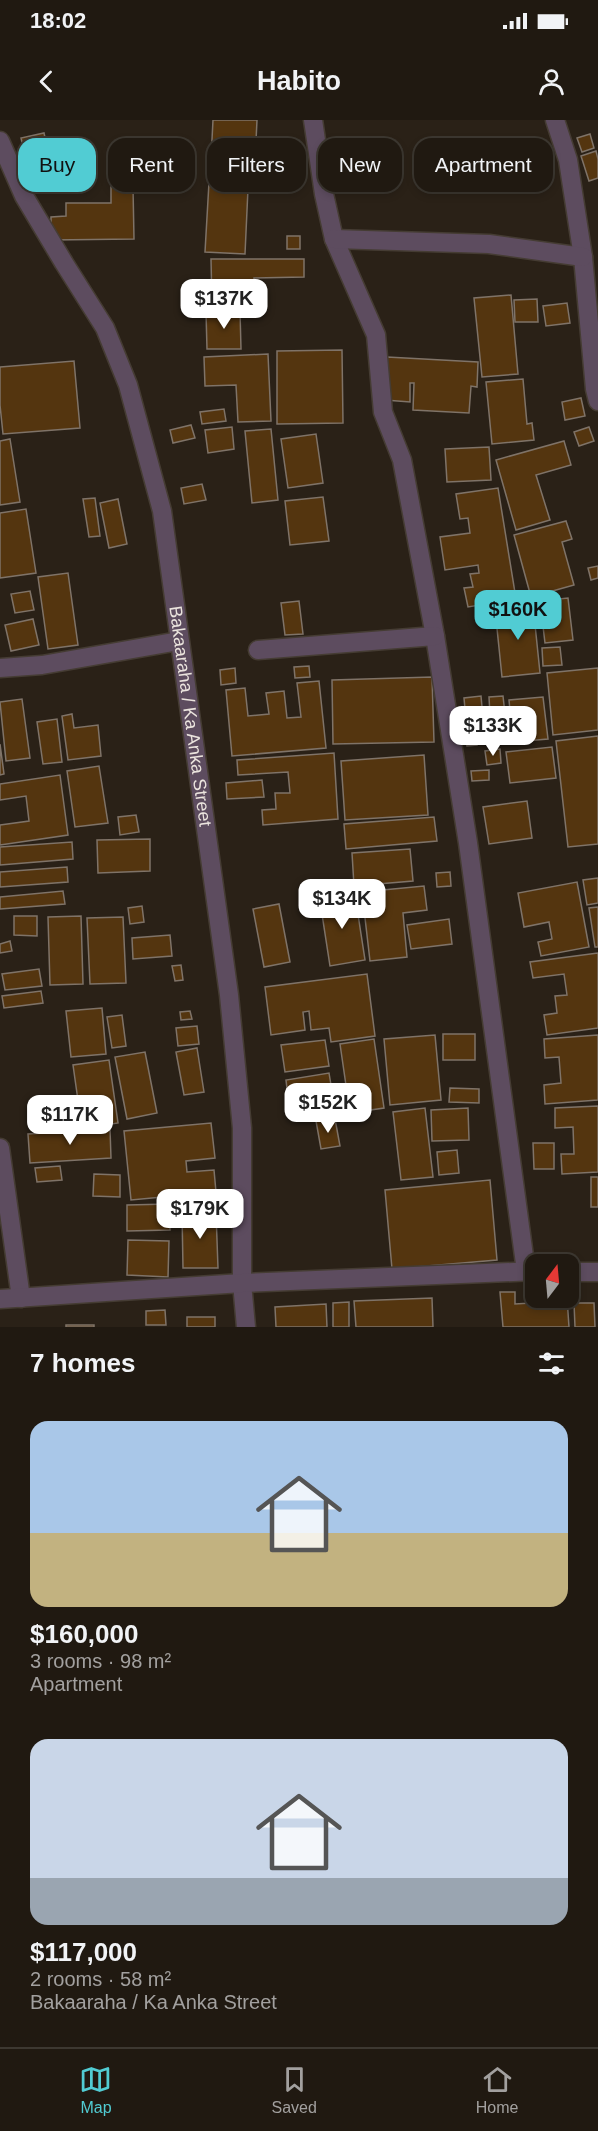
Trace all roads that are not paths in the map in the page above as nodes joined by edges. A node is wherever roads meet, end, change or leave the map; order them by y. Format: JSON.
{"nodes":[{"id":1,"x":313,"y":120,"type":"edge"},
{"id":2,"x":555,"y":120,"type":"edge"},
{"id":3,"x":0,"y":141,"type":"edge"},
{"id":4,"x":334,"y":238,"type":"junction"},
{"id":5,"x":583,"y":257,"type":"junction"},
{"id":6,"x":597,"y":393,"type":"edge"},
{"id":7,"x":435,"y":636,"type":"junction"},
{"id":8,"x":179,"y":641,"type":"junction"},
{"id":9,"x":258,"y":650,"type":"dead end"},
{"id":10,"x":0,"y":668,"type":"edge"},
{"id":11,"x":0,"y":1148,"type":"edge"},
{"id":12,"x":528,"y":1254,"type":"edge"},
{"id":13,"x":525,"y":1271,"type":"edge"},
{"id":14,"x":579,"y":1272,"type":"edge"},
{"id":15,"x":598,"y":1272,"type":"edge"},
{"id":16,"x":242,"y":1283,"type":"junction"},
{"id":17,"x":21,"y":1298,"type":"junction"},
{"id":18,"x":0,"y":1299,"type":"edge"},
{"id":19,"x":246,"y":1327,"type":"edge"}],
"edges":[{"from":1,"to":4,"type":"street"},
{"from":2,"to":5,"type":"street"},
{"from":3,"to":8,"type":"street","name":"Bakaaraha / Ka Anka Street"},
{"from":4,"to":5,"type":"street"},
{"from":4,"to":7,"type":"street"},
{"from":5,"to":6,"type":"street"},
{"from":7,"to":9,"type":"street"},
{"from":7,"to":12,"type":"street"},
{"from":8,"to":10,"type":"street"},
{"from":8,"to":16,"type":"street","name":"Bakaaraha / Ka Anka Street"},
{"from":11,"to":17,"type":"street"},
{"from":13,"to":16,"type":"street"},
{"from":14,"to":15,"type":"street"},
{"from":16,"to":17,"type":"street"},
{"from":16,"to":19,"type":"street","name":"Bakaaraha / Ka Anka Street"},
{"from":17,"to":18,"type":"street"}]}
